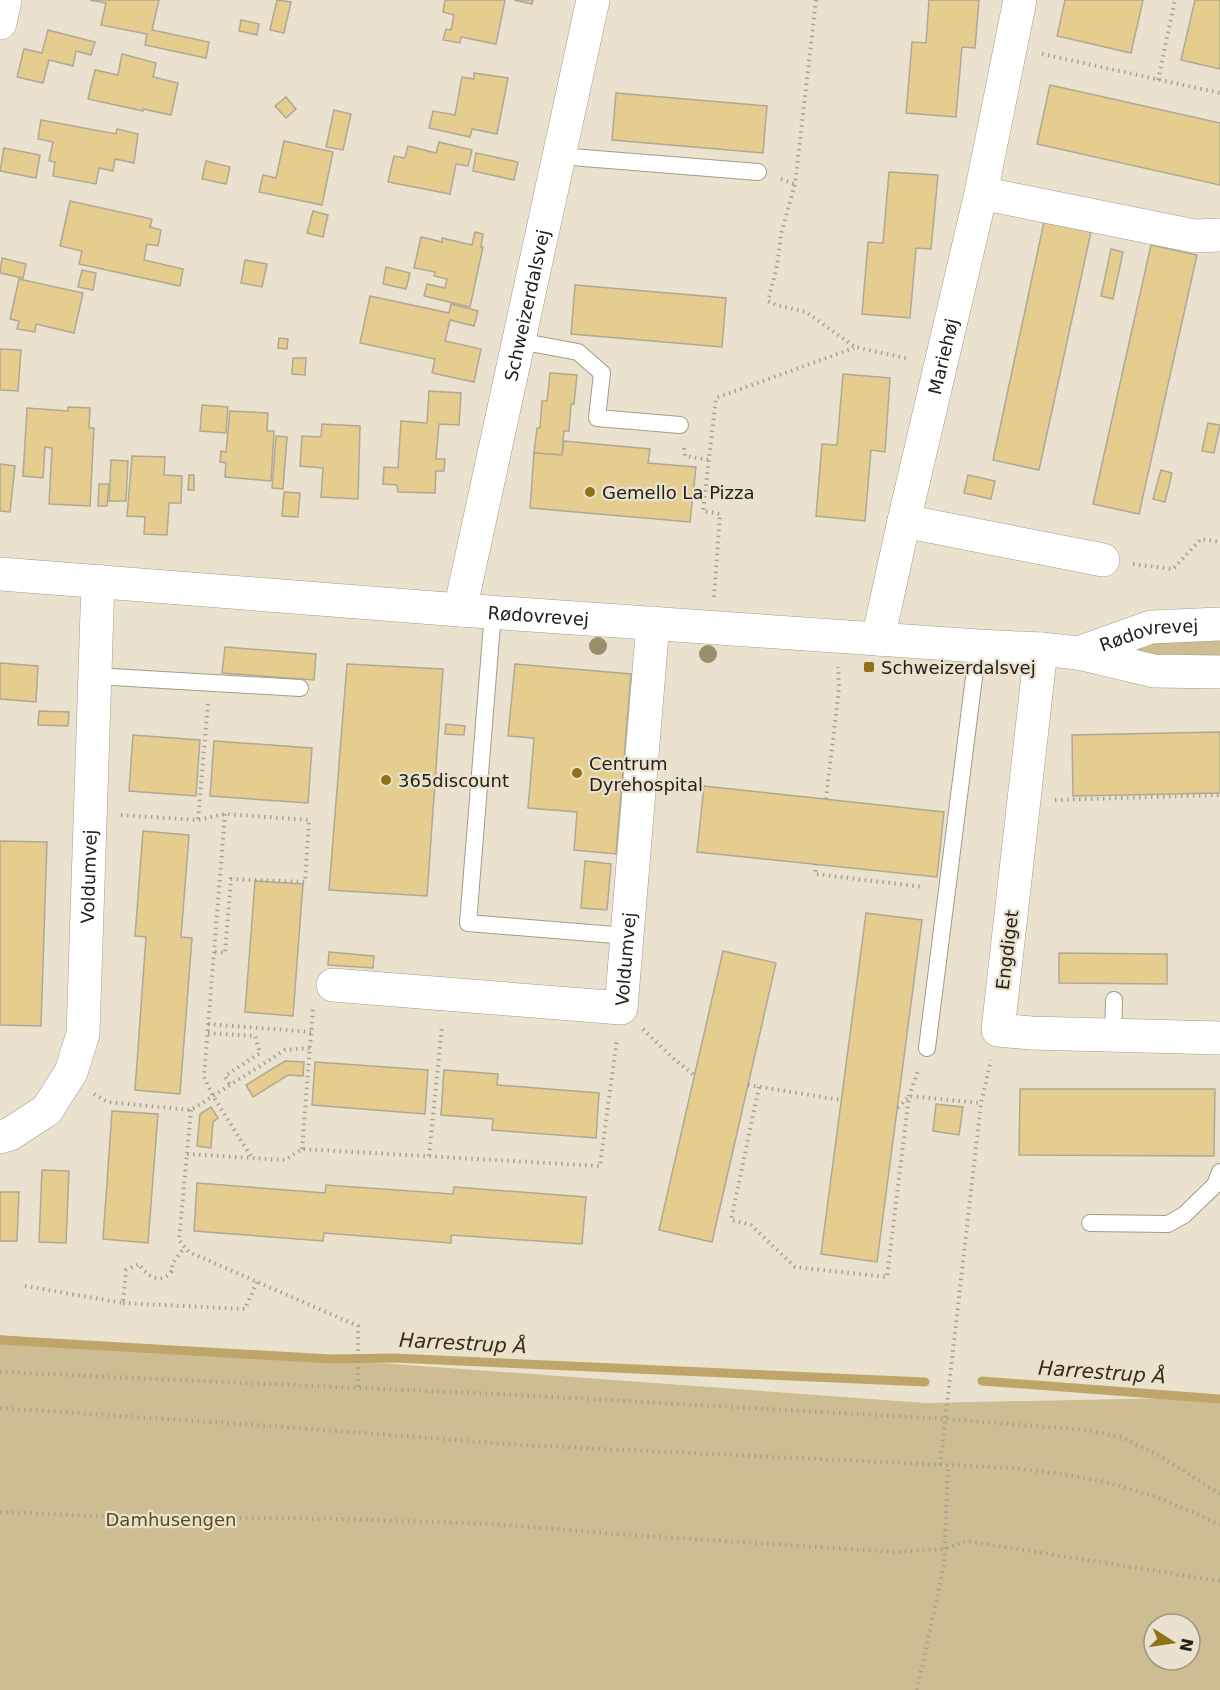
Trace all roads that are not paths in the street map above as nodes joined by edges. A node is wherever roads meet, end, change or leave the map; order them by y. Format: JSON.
{"nodes":[{"id":1,"x":5,"y":0,"type":"edge"},
{"id":2,"x":593,"y":0,"type":"edge"},
{"id":3,"x":1020,"y":0,"type":"edge"},
{"id":4,"x":0,"y":23,"type":"edge"},
{"id":5,"x":559,"y":156,"type":"junction"},
{"id":6,"x":758,"y":172,"type":"dead end"},
{"id":7,"x":981,"y":193,"type":"junction"},
{"id":8,"x":1220,"y":235,"type":"edge"},
{"id":9,"x":519,"y":341,"type":"junction"},
{"id":10,"x":680,"y":425,"type":"dead end"},
{"id":11,"x":904,"y":521,"type":"junction"},
{"id":12,"x":1103,"y":560,"type":"road end"},
{"id":13,"x":0,"y":574,"type":"edge"},
{"id":14,"x":98,"y":581,"type":"junction"},
{"id":15,"x":460,"y":610,"type":"junction"},
{"id":16,"x":493,"y":612,"type":"junction"},
{"id":17,"x":653,"y":623,"type":"junction"},
{"id":18,"x":1220,"y":624,"type":"edge"},
{"id":19,"x":878,"y":639,"type":"junction"},
{"id":20,"x":978,"y":646,"type":"junction"},
{"id":21,"x":1041,"y":649,"type":"junction"},
{"id":22,"x":1078,"y":653,"type":"junction"},
{"id":23,"x":1220,"y":672,"type":"edge"},
{"id":24,"x":95,"y":676,"type":"junction"},
{"id":25,"x":300,"y":688,"type":"dead end"},
{"id":26,"x":627,"y":936,"type":"junction"},
{"id":27,"x":333,"y":985,"type":"road end"},
{"id":28,"x":1114,"y":1000,"type":"dead end"},
{"id":29,"x":1113,"y":1036,"type":"junction"},
{"id":30,"x":1220,"y":1038,"type":"edge"},
{"id":31,"x":927,"y":1048,"type":"dead end"},
{"id":32,"x":0,"y":1137,"type":"edge"},
{"id":33,"x":1220,"y":1172,"type":"edge"},
{"id":34,"x":1090,"y":1223,"type":"dead end"}],
"edges":[{"from":1,"to":4,"type":"street"},
{"from":2,"to":5,"type":"street","name":"Schweizerdalsvej"},
{"from":3,"to":7,"type":"street","name":"Mariehøj"},
{"from":5,"to":6,"type":"lane"},
{"from":5,"to":9,"type":"street","name":"Schweizerdalsvej"},
{"from":7,"to":8,"type":"street"},
{"from":7,"to":11,"type":"street","name":"Mariehøj"},
{"from":9,"to":10,"type":"lane"},
{"from":9,"to":15,"type":"street","name":"Schweizerdalsvej"},
{"from":11,"to":12,"type":"street"},
{"from":11,"to":19,"type":"street","name":"Mariehøj"},
{"from":13,"to":14,"type":"street","name":"Rødovrevej"},
{"from":14,"to":15,"type":"street","name":"Rødovrevej"},
{"from":14,"to":24,"type":"street","name":"Voldumvej"},
{"from":15,"to":16,"type":"street","name":"Rødovrevej"},
{"from":16,"to":17,"type":"street","name":"Rødovrevej"},
{"from":16,"to":26,"type":"lane"},
{"from":17,"to":19,"type":"street","name":"Rødovrevej"},
{"from":17,"to":26,"type":"street","name":"Voldumvej"},
{"from":18,"to":22,"type":"street","name":"Rødovrevej"},
{"from":19,"to":20,"type":"street","name":"Rødovrevej"},
{"from":20,"to":21,"type":"street","name":"Rødovrevej"},
{"from":20,"to":31,"type":"lane"},
{"from":21,"to":22,"type":"street","name":"Rødovrevej"},
{"from":21,"to":29,"type":"street","name":"Engdiget"},
{"from":22,"to":23,"type":"street","name":"Rødovrevej"},
{"from":24,"to":25,"type":"lane"},
{"from":24,"to":32,"type":"street","name":"Voldumvej"},
{"from":26,"to":27,"type":"street","name":"Voldumvej"},
{"from":28,"to":29,"type":"lane"},
{"from":29,"to":30,"type":"street"},
{"from":33,"to":34,"type":"lane"}]}
